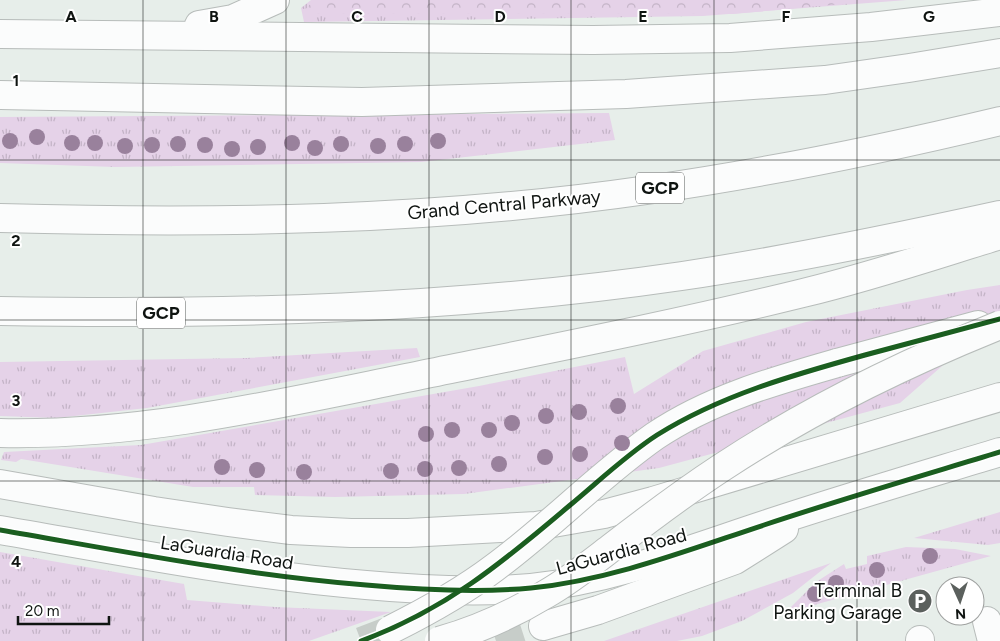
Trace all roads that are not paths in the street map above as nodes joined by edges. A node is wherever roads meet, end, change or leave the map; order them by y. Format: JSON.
{"nodes":[{"id":1,"x":275,"y":0,"type":"edge"},
{"id":2,"x":1000,"y":12,"type":"edge"},
{"id":3,"x":0,"y":33,"type":"edge"},
{"id":4,"x":1000,"y":53,"type":"edge"},
{"id":5,"x":0,"y":95,"type":"edge"},
{"id":6,"x":1000,"y":121,"type":"edge"},
{"id":7,"x":1000,"y":215,"type":"edge"},
{"id":8,"x":0,"y":218,"type":"edge"},
{"id":9,"x":1000,"y":234,"type":"edge"},
{"id":10,"x":0,"y":311,"type":"edge"},
{"id":11,"x":1000,"y":319,"type":"edge"},
{"id":12,"x":1000,"y":325,"type":"edge"},
{"id":13,"x":1000,"y":397,"type":"edge"},
{"id":14,"x":0,"y":433,"type":"edge"},
{"id":15,"x":1000,"y":452,"type":"edge"},
{"id":16,"x":0,"y":484,"type":"edge"},
{"id":17,"x":821,"y":506,"type":"junction"},
{"id":18,"x":0,"y":530,"type":"edge"},
{"id":19,"x":543,"y":626,"type":"tunnel mouth"},
{"id":20,"x":390,"y":630,"type":"tunnel mouth"},
{"id":21,"x":439,"y":641,"type":"edge"}],
"edges":[{"from":1,"to":3,"type":"main road"},
{"from":2,"to":3,"type":"main road"},
{"from":4,"to":5,"type":"main road"},
{"from":6,"to":8,"type":"main road","name":"Grand Central Parkway","number":"GCP"},
{"from":7,"to":10,"type":"main road","number":"GCP"},
{"from":9,"to":14,"type":"main road"},
{"from":11,"to":20,"type":"main road","bridge":true},
{"from":12,"to":21,"type":"main road","bridge":true},
{"from":13,"to":16,"type":"main road","name":"LaGuardia Road"},
{"from":15,"to":17,"type":"main road","name":"LaGuardia Road"},
{"from":17,"to":18,"type":"main road","name":"LaGuardia Road"},
{"from":17,"to":19,"type":"main road"}]}
